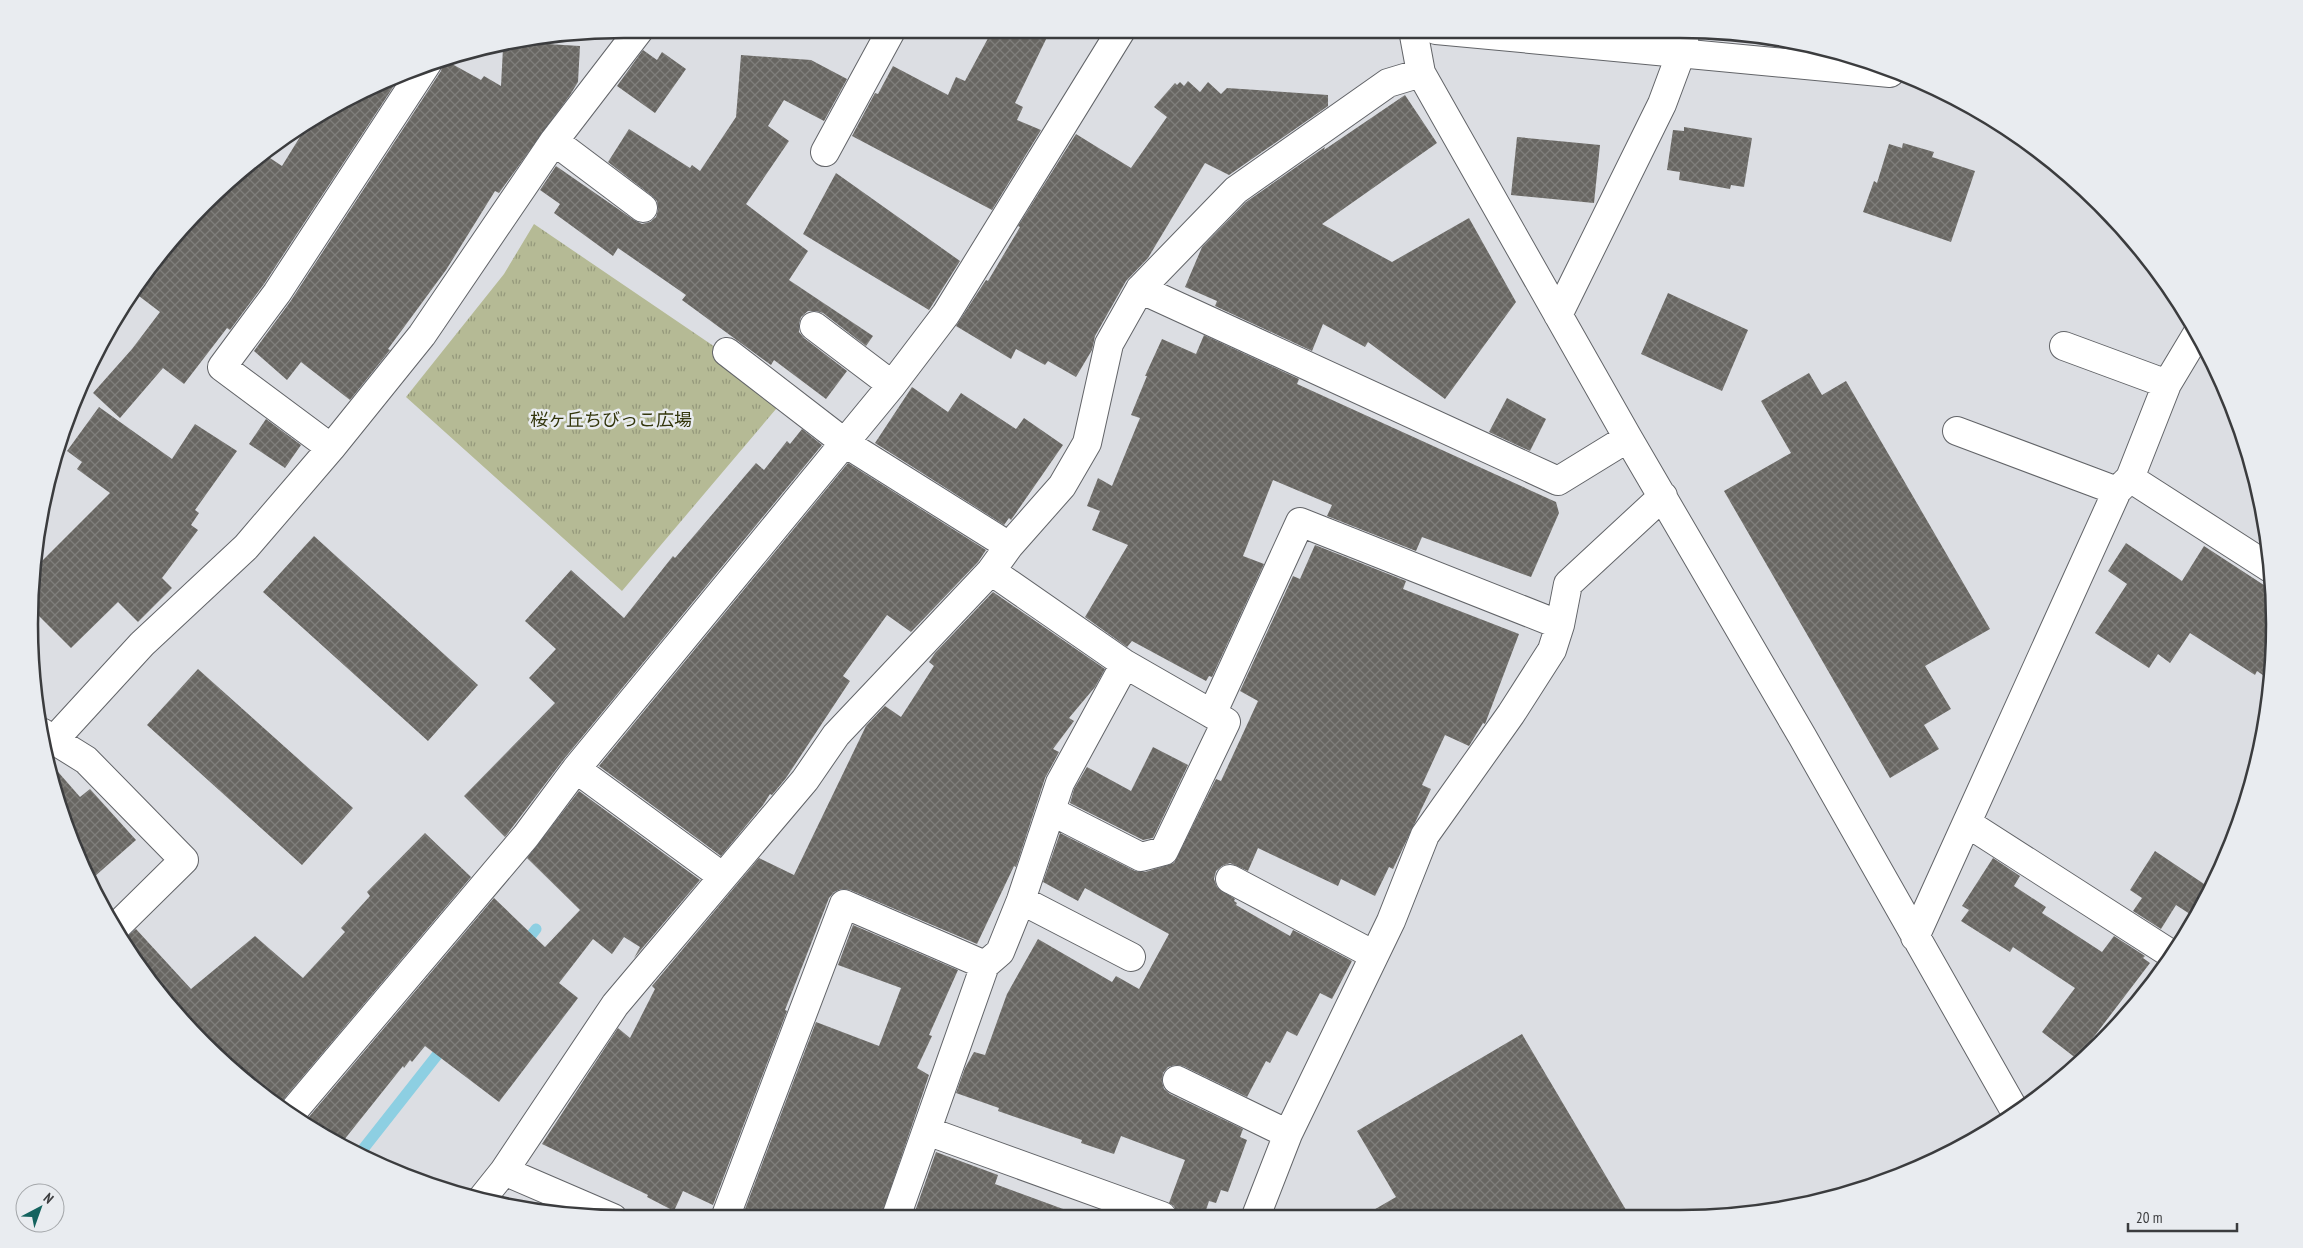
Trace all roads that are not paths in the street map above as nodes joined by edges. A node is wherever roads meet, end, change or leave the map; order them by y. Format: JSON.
{"nodes":[{"id":1,"x":633,"y":38,"type":"edge"},
{"id":2,"x":887,"y":38,"type":"edge"},
{"id":3,"x":1116,"y":38,"type":"edge"},
{"id":4,"x":1414,"y":38,"type":"edge"},
{"id":5,"x":1601,"y":38,"type":"edge"},
{"id":6,"x":1683,"y":42,"type":"edge"},
{"id":7,"x":1871,"y":70,"type":"edge"},
{"id":8,"x":1421,"y":73,"type":"junction"},
{"id":9,"x":420,"y":75,"type":"edge"},
{"id":10,"x":554,"y":142,"type":"junction"},
{"id":11,"x":825,"y":152,"type":"dead end"},
{"id":12,"x":643,"y":208,"type":"dead end"},
{"id":13,"x":1140,"y":289,"type":"junction"},
{"id":14,"x":1558,"y":315,"type":"junction"},
{"id":15,"x":814,"y":326,"type":"dead end"},
{"id":16,"x":2192,"y":341,"type":"edge"},
{"id":17,"x":2064,"y":346,"type":"dead end"},
{"id":18,"x":727,"y":352,"type":"dead end"},
{"id":19,"x":2167,"y":384,"type":"junction"},
{"id":20,"x":892,"y":385,"type":"junction"},
{"id":21,"x":1957,"y":431,"type":"dead end"},
{"id":22,"x":1628,"y":438,"type":"junction"},
{"id":23,"x":845,"y":443,"type":"junction"},
{"id":24,"x":331,"y":448,"type":"junction"},
{"id":25,"x":2124,"y":484,"type":"junction"},
{"id":26,"x":1663,"y":496,"type":"junction"},
{"id":27,"x":1009,"y":546,"type":"junction"},
{"id":28,"x":2262,"y":563,"type":"edge"},
{"id":29,"x":991,"y":571,"type":"junction"},
{"id":30,"x":1560,"y":625,"type":"junction"},
{"id":31,"x":1125,"y":664,"type":"junction"},
{"id":32,"x":1212,"y":714,"type":"junction"},
{"id":33,"x":48,"y":736,"type":"edge"},
{"id":34,"x":576,"y":768,"type":"junction"},
{"id":35,"x":1051,"y":811,"type":"junction"},
{"id":36,"x":1967,"y":824,"type":"junction"},
{"id":37,"x":723,"y":877,"type":"junction"},
{"id":38,"x":1230,"y":879,"type":"dead end"},
{"id":39,"x":1021,"y":900,"type":"junction"},
{"id":40,"x":120,"y":923,"type":"edge"},
{"id":41,"x":1915,"y":938,"type":"junction"},
{"id":42,"x":2166,"y":951,"type":"edge"},
{"id":43,"x":1374,"y":955,"type":"junction"},
{"id":44,"x":1131,"y":957,"type":"dead end"},
{"id":45,"x":985,"y":965,"type":"junction"},
{"id":46,"x":1177,"y":1080,"type":"dead end"},
{"id":47,"x":2012,"y":1107,"type":"edge"},
{"id":48,"x":295,"y":1110,"type":"edge"},
{"id":49,"x":927,"y":1131,"type":"junction"},
{"id":50,"x":1288,"y":1134,"type":"junction"},
{"id":51,"x":504,"y":1171,"type":"junction"},
{"id":52,"x":486,"y":1194,"type":"edge"},
{"id":53,"x":593,"y":1209,"type":"edge"},
{"id":54,"x":728,"y":1210,"type":"edge"},
{"id":55,"x":899,"y":1210,"type":"edge"},
{"id":56,"x":1145,"y":1210,"type":"edge"},
{"id":57,"x":1258,"y":1210,"type":"edge"}],
"edges":[{"from":1,"to":10,"type":"street"},
{"from":2,"to":11,"type":"street"},
{"from":3,"to":20,"type":"street"},
{"from":4,"to":8,"type":"street"},
{"from":5,"to":6,"type":"street"},
{"from":6,"to":7,"type":"street"},
{"from":6,"to":14,"type":"street"},
{"from":8,"to":13,"type":"street"},
{"from":8,"to":14,"type":"street"},
{"from":9,"to":24,"type":"street"},
{"from":10,"to":12,"type":"street"},
{"from":10,"to":24,"type":"street"},
{"from":13,"to":22,"type":"street"},
{"from":13,"to":27,"type":"street"},
{"from":14,"to":22,"type":"street"},
{"from":15,"to":20,"type":"street"},
{"from":16,"to":19,"type":"street"},
{"from":17,"to":19,"type":"street"},
{"from":18,"to":23,"type":"street"},
{"from":19,"to":25,"type":"street"},
{"from":20,"to":23,"type":"street"},
{"from":21,"to":25,"type":"street"},
{"from":22,"to":26,"type":"street"},
{"from":23,"to":27,"type":"street"},
{"from":23,"to":34,"type":"street"},
{"from":24,"to":33,"type":"street"},
{"from":25,"to":28,"type":"street"},
{"from":25,"to":36,"type":"street"},
{"from":26,"to":30,"type":"street"},
{"from":26,"to":41,"type":"street"},
{"from":27,"to":29,"type":"street"},
{"from":29,"to":31,"type":"street"},
{"from":29,"to":37,"type":"street"},
{"from":30,"to":32,"type":"street"},
{"from":30,"to":43,"type":"street"},
{"from":31,"to":32,"type":"street"},
{"from":31,"to":35,"type":"street"},
{"from":32,"to":35,"type":"street"},
{"from":33,"to":40,"type":"street"},
{"from":34,"to":37,"type":"street"},
{"from":34,"to":48,"type":"street"},
{"from":35,"to":39,"type":"street"},
{"from":36,"to":41,"type":"street"},
{"from":36,"to":42,"type":"street"},
{"from":37,"to":51,"type":"street"},
{"from":38,"to":43,"type":"street"},
{"from":39,"to":44,"type":"street"},
{"from":39,"to":45,"type":"street"},
{"from":41,"to":47,"type":"street"},
{"from":43,"to":50,"type":"street"},
{"from":45,"to":49,"type":"street"},
{"from":45,"to":54,"type":"street"},
{"from":46,"to":50,"type":"street"},
{"from":49,"to":55,"type":"street"},
{"from":49,"to":56,"type":"street"},
{"from":50,"to":57,"type":"street"},
{"from":51,"to":52,"type":"street"},
{"from":51,"to":53,"type":"street"}]}
